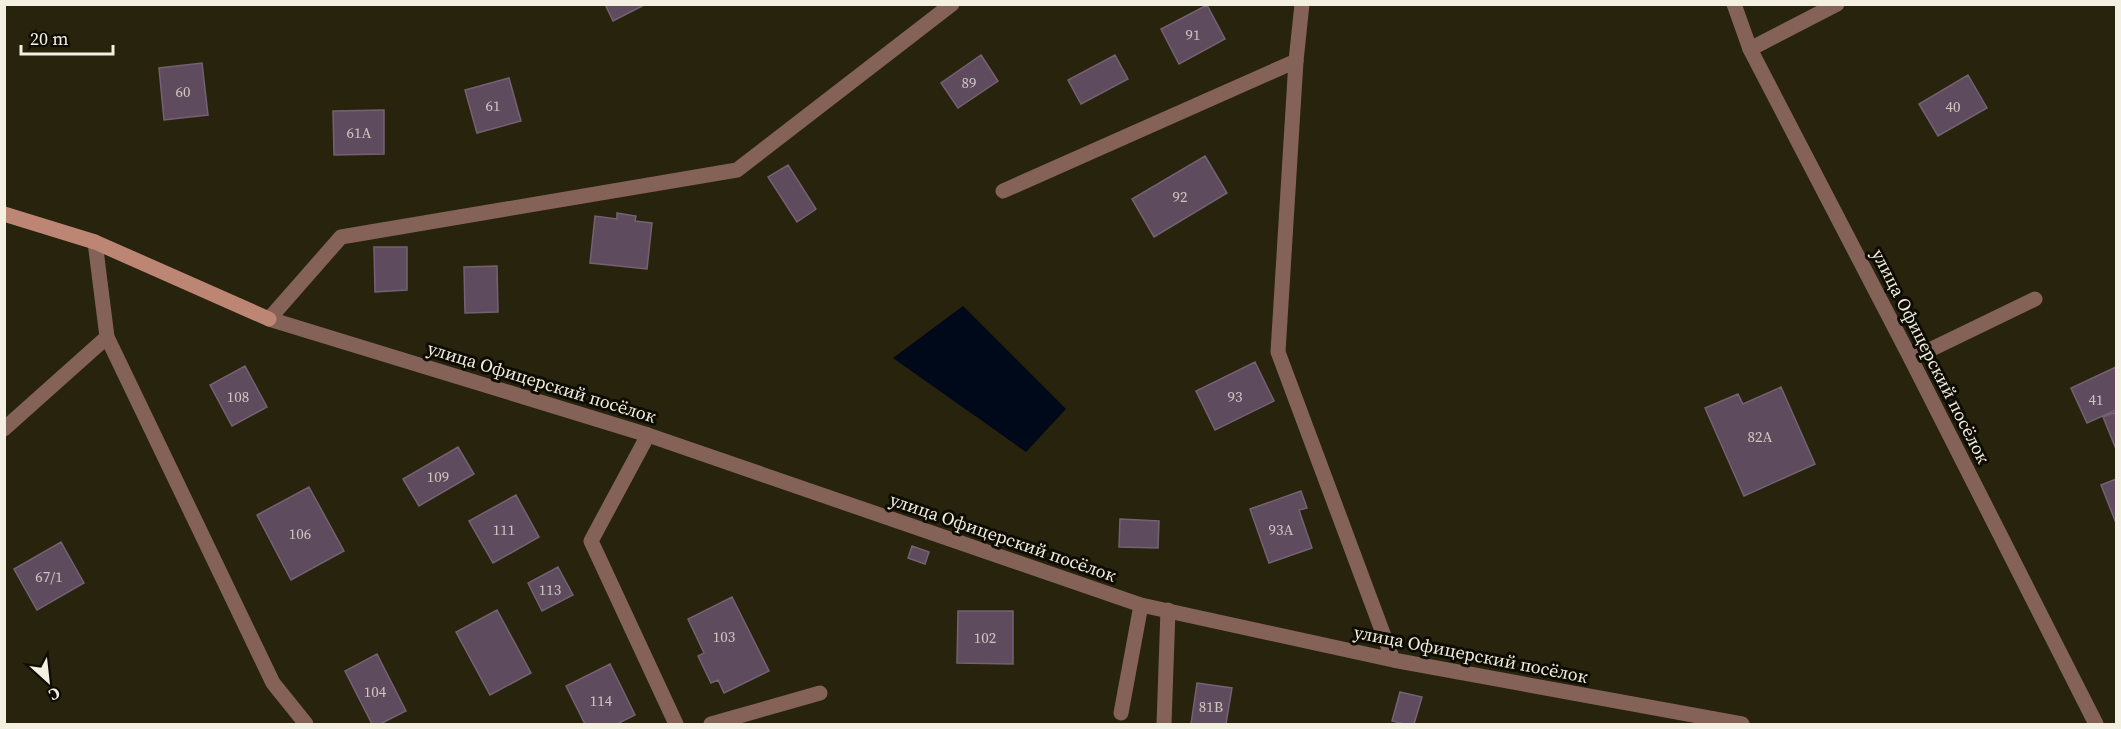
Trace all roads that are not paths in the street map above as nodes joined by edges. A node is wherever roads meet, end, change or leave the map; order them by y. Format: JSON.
{"nodes":[{"id":1,"x":952,"y":4,"type":"edge"},
{"id":2,"x":1302,"y":4,"type":"edge"},
{"id":3,"x":1734,"y":4,"type":"edge"},
{"id":4,"x":1837,"y":4,"type":"edge"},
{"id":5,"x":1750,"y":49,"type":"junction"},
{"id":6,"x":1296,"y":61,"type":"junction"},
{"id":7,"x":1003,"y":190,"type":"dead end"},
{"id":8,"x":4,"y":214,"type":"edge"},
{"id":9,"x":95,"y":242,"type":"junction"},
{"id":10,"x":2035,"y":299,"type":"dead end"},
{"id":11,"x":270,"y":319,"type":"junction"},
{"id":12,"x":107,"y":337,"type":"junction"},
{"id":13,"x":1911,"y":359,"type":"junction"},
{"id":14,"x":4,"y":429,"type":"edge"},
{"id":15,"x":648,"y":435,"type":"junction"},
{"id":16,"x":1141,"y":605,"type":"junction"},
{"id":17,"x":1168,"y":610,"type":"junction"},
{"id":18,"x":1393,"y":660,"type":"junction"},
{"id":19,"x":820,"y":693,"type":"dead end"},
{"id":20,"x":1121,"y":713,"type":"dead end"},
{"id":21,"x":306,"y":724,"type":"edge"},
{"id":22,"x":676,"y":724,"type":"edge"},
{"id":23,"x":711,"y":724,"type":"edge"},
{"id":24,"x":1164,"y":724,"type":"edge"},
{"id":25,"x":1742,"y":724,"type":"edge"},
{"id":26,"x":2096,"y":724,"type":"edge"}],
"edges":[{"from":1,"to":11,"type":"street"},
{"from":2,"to":6,"type":"street"},
{"from":3,"to":5,"type":"street","name":"улица Офицерский посёлок"},
{"from":4,"to":5,"type":"street"},
{"from":5,"to":13,"type":"street","name":"улица Офицерский посёлок"},
{"from":6,"to":7,"type":"street"},
{"from":6,"to":18,"type":"street"},
{"from":8,"to":9,"type":"street","name":"улица Офицерский посёлок"},
{"from":9,"to":11,"type":"street","name":"улица Офицерский посёлок"},
{"from":9,"to":12,"type":"street"},
{"from":10,"to":13,"type":"street"},
{"from":11,"to":15,"type":"street","name":"улица Офицерский посёлок"},
{"from":12,"to":14,"type":"street"},
{"from":12,"to":21,"type":"street"},
{"from":13,"to":26,"type":"street","name":"улица Офицерский посёлок"},
{"from":15,"to":16,"type":"street","name":"улица Офицерский посёлок"},
{"from":15,"to":22,"type":"street"},
{"from":16,"to":17,"type":"street","name":"улица Офицерский посёлок"},
{"from":16,"to":20,"type":"street"},
{"from":17,"to":18,"type":"street","name":"улица Офицерский посёлок"},
{"from":17,"to":24,"type":"street"},
{"from":18,"to":25,"type":"street","name":"улица Офицерский посёлок"},
{"from":19,"to":23,"type":"street"}]}
